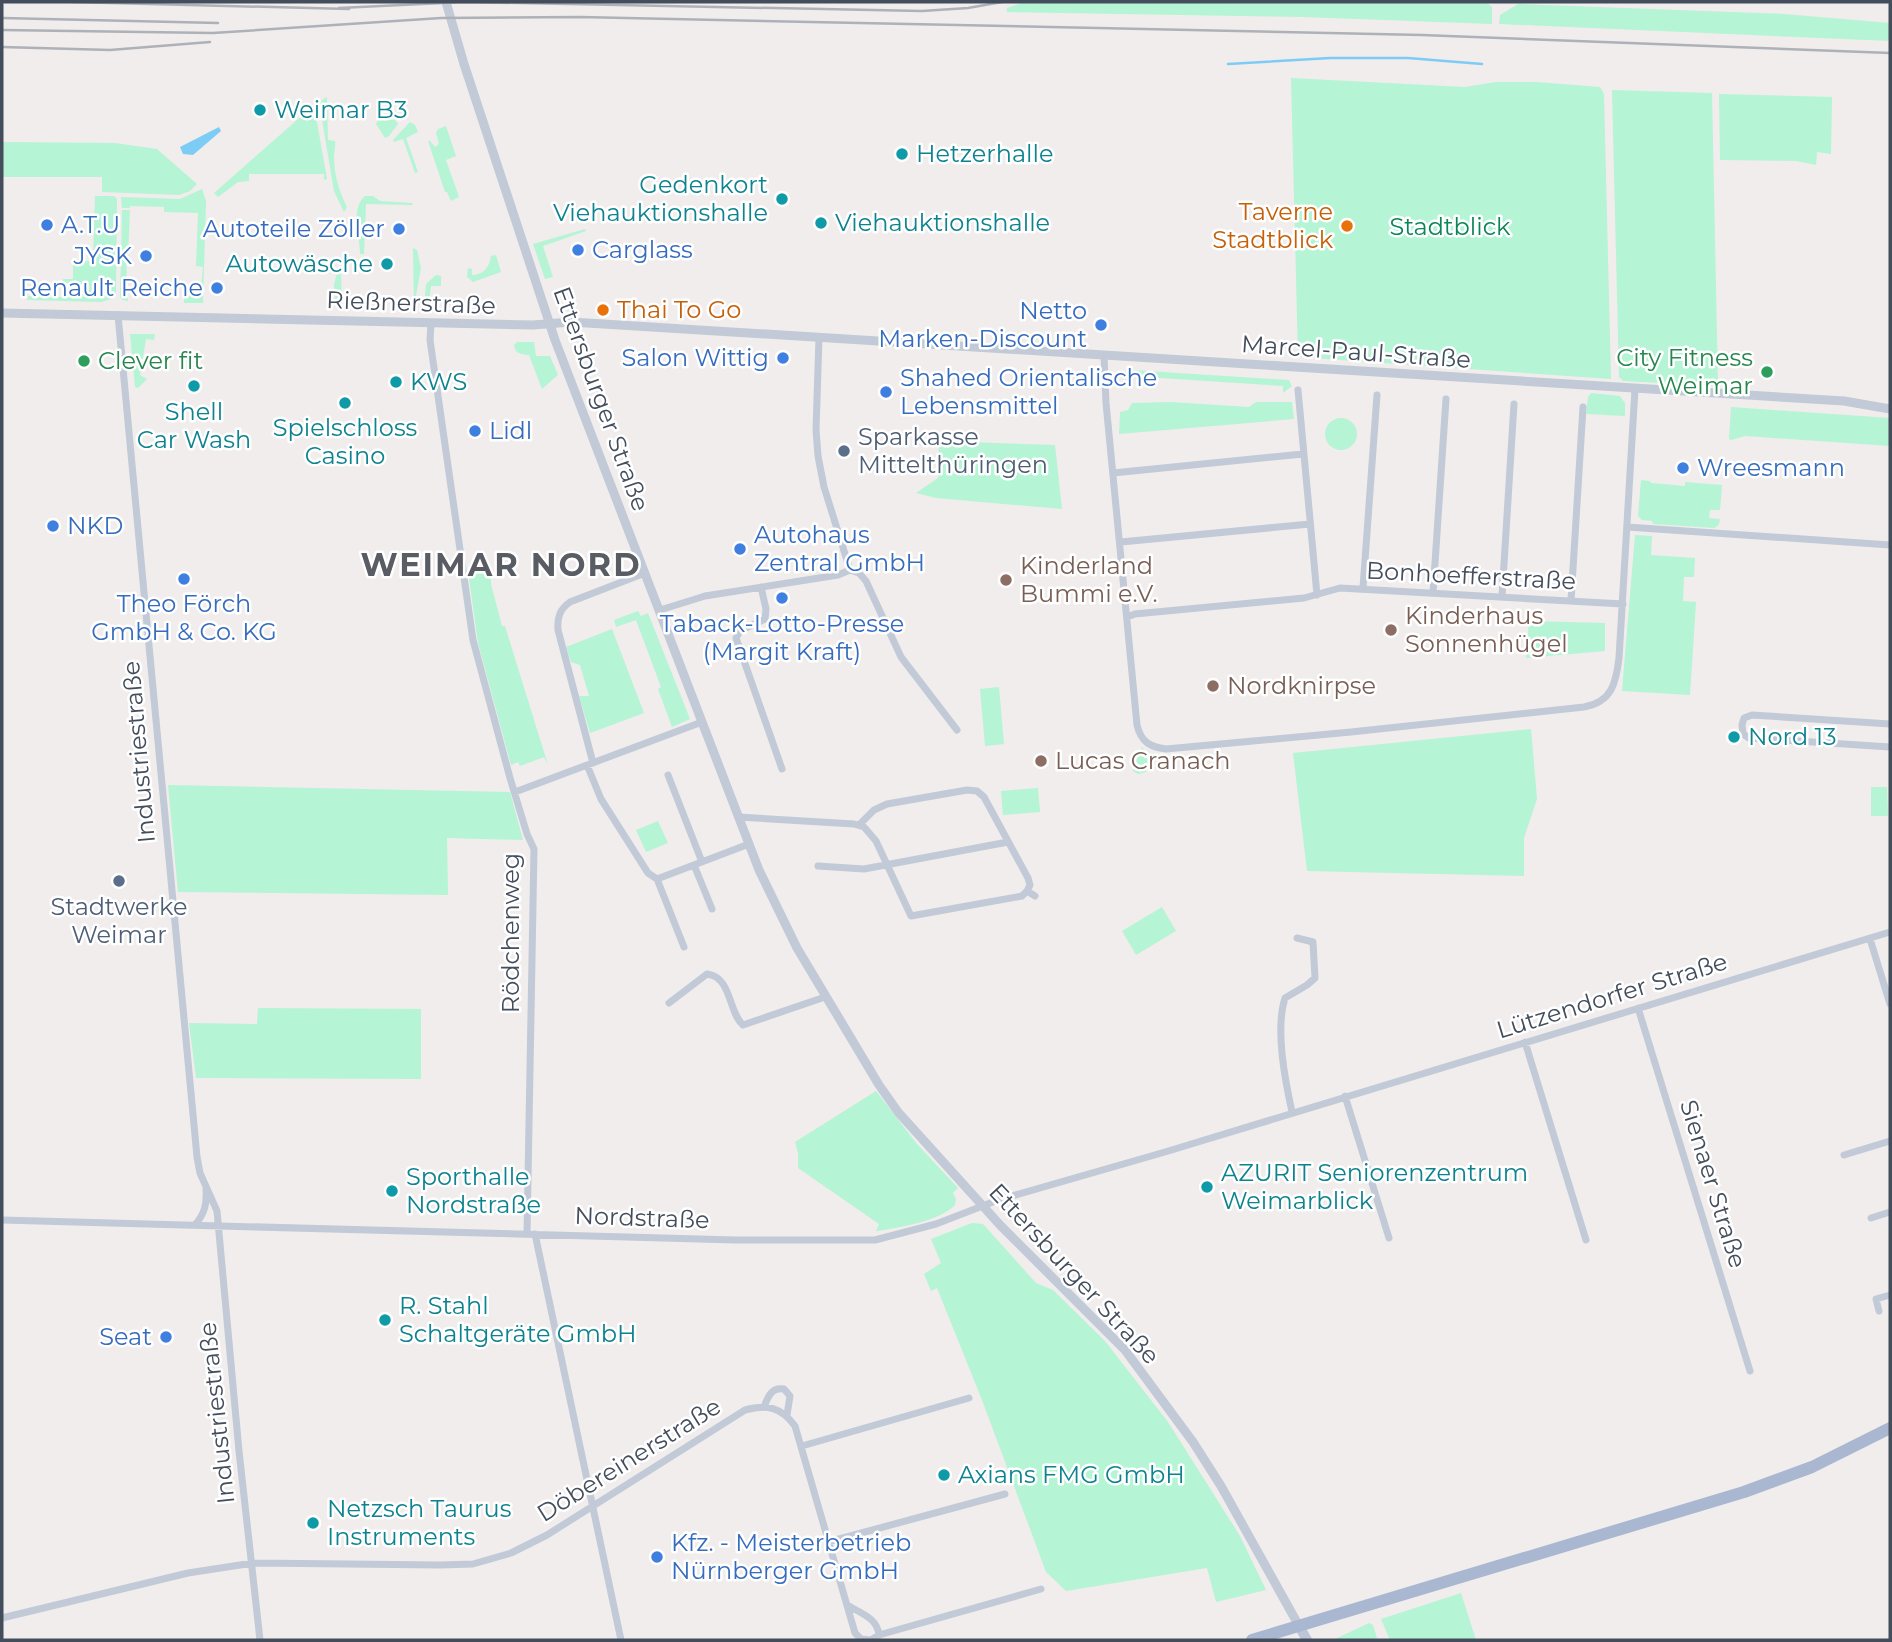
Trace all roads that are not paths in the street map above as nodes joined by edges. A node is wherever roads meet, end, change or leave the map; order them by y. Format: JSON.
{"nodes":[{"id":1,"x":446,"y":2,"type":"edge"},
{"id":2,"x":2,"y":313,"type":"edge"},
{"id":3,"x":118,"y":316,"type":"junction"},
{"id":4,"x":431,"y":323,"type":"junction"},
{"id":5,"x":550,"y":324,"type":"junction"},
{"id":6,"x":819,"y":337,"type":"junction"},
{"id":7,"x":1104,"y":355,"type":"junction"},
{"id":8,"x":1635,"y":389,"type":"junction"},
{"id":9,"x":1298,"y":390,"type":"dead end"},
{"id":10,"x":1377,"y":395,"type":"dead end"},
{"id":11,"x":1446,"y":399,"type":"dead end"},
{"id":12,"x":1514,"y":404,"type":"dead end"},
{"id":13,"x":1583,"y":407,"type":"dead end"},
{"id":14,"x":1890,"y":409,"type":"edge"},
{"id":15,"x":1303,"y":454,"type":"junction"},
{"id":16,"x":1113,"y":472,"type":"junction"},
{"id":17,"x":1310,"y":524,"type":"junction"},
{"id":18,"x":1627,"y":527,"type":"junction"},
{"id":19,"x":1121,"y":542,"type":"junction"},
{"id":20,"x":1890,"y":545,"type":"edge"},
{"id":21,"x":850,"y":570,"type":"junction"},
{"id":22,"x":645,"y":573,"type":"junction"},
{"id":23,"x":761,"y":587,"type":"junction"},
{"id":24,"x":1363,"y":588,"type":"junction"},
{"id":25,"x":1433,"y":593,"type":"junction"},
{"id":26,"x":1317,"y":595,"type":"junction"},
{"id":27,"x":1503,"y":596,"type":"junction"},
{"id":28,"x":1571,"y":601,"type":"junction"},
{"id":29,"x":1623,"y":604,"type":"junction"},
{"id":30,"x":660,"y":610,"type":"junction"},
{"id":31,"x":1127,"y":617,"type":"junction"},
{"id":32,"x":702,"y":722,"type":"junction"},
{"id":33,"x":1890,"y":724,"type":"edge"},
{"id":34,"x":957,"y":730,"type":"dead end"},
{"id":35,"x":1890,"y":747,"type":"edge"},
{"id":36,"x":590,"y":764,"type":"junction"},
{"id":37,"x":782,"y":769,"type":"dead end"},
{"id":38,"x":668,"y":775,"type":"dead end"},
{"id":39,"x":515,"y":792,"type":"junction"},
{"id":40,"x":738,"y":817,"type":"junction"},
{"id":41,"x":859,"y":825,"type":"junction"},
{"id":42,"x":1008,"y":842,"type":"junction"},
{"id":43,"x":749,"y":844,"type":"junction"},
{"id":44,"x":698,"y":863,"type":"junction"},
{"id":45,"x":887,"y":865,"type":"junction"},
{"id":46,"x":818,"y":866,"type":"dead end"},
{"id":47,"x":657,"y":879,"type":"junction"},
{"id":48,"x":1027,"y":891,"type":"junction"},
{"id":49,"x":1035,"y":896,"type":"dead end"},
{"id":50,"x":712,"y":909,"type":"dead end"},
{"id":51,"x":1890,"y":932,"type":"edge"},
{"id":52,"x":1297,"y":938,"type":"dead end"},
{"id":53,"x":1870,"y":939,"type":"junction"},
{"id":54,"x":684,"y":947,"type":"dead end"},
{"id":55,"x":825,"y":997,"type":"junction"},
{"id":56,"x":669,"y":1003,"type":"dead end"},
{"id":57,"x":1890,"y":1004,"type":"edge"},
{"id":58,"x":1638,"y":1008,"type":"junction"},
{"id":59,"x":1525,"y":1042,"type":"junction"},
{"id":60,"x":1345,"y":1096,"type":"junction"},
{"id":61,"x":1292,"y":1112,"type":"junction"},
{"id":62,"x":1890,"y":1141,"type":"edge"},
{"id":63,"x":1844,"y":1155,"type":"dead end"},
{"id":64,"x":205,"y":1185,"type":"junction"},
{"id":65,"x":982,"y":1205,"type":"junction"},
{"id":66,"x":1890,"y":1212,"type":"edge"},
{"id":67,"x":1871,"y":1217,"type":"dead end"},
{"id":68,"x":2,"y":1220,"type":"edge"},
{"id":69,"x":195,"y":1225,"type":"junction"},
{"id":70,"x":219,"y":1225,"type":"junction"},
{"id":71,"x":531,"y":1234,"type":"junction"},
{"id":72,"x":1389,"y":1238,"type":"dead end"},
{"id":73,"x":1586,"y":1240,"type":"dead end"},
{"id":74,"x":1890,"y":1295,"type":"edge"},
{"id":75,"x":1879,"y":1311,"type":"dead end"},
{"id":76,"x":1750,"y":1371,"type":"dead end"},
{"id":77,"x":969,"y":1398,"type":"dead end"},
{"id":78,"x":764,"y":1406,"type":"junction"},
{"id":79,"x":787,"y":1415,"type":"junction"},
{"id":80,"x":1890,"y":1428,"type":"edge"},
{"id":81,"x":802,"y":1447,"type":"junction"},
{"id":82,"x":1005,"y":1493,"type":"dead end"},
{"id":83,"x":594,"y":1506,"type":"junction"},
{"id":84,"x":828,"y":1542,"type":"junction"},
{"id":85,"x":253,"y":1563,"type":"junction"},
{"id":86,"x":1041,"y":1589,"type":"dead end"},
{"id":87,"x":848,"y":1606,"type":"junction"},
{"id":88,"x":2,"y":1618,"type":"edge"},
{"id":89,"x":1299,"y":1626,"type":"junction"},
{"id":90,"x":879,"y":1636,"type":"junction"},
{"id":91,"x":260,"y":1640,"type":"edge"},
{"id":92,"x":621,"y":1640,"type":"edge"},
{"id":93,"x":1252,"y":1640,"type":"edge"},
{"id":94,"x":1307,"y":1640,"type":"edge"}],
"edges":[{"from":1,"to":5,"type":"street","name":"Ettersburger Straße"},
{"from":2,"to":3,"type":"street","name":"Rießnerstraße"},
{"from":3,"to":4,"type":"street","name":"Rießnerstraße"},
{"from":3,"to":64,"type":"street","name":"Industriestraße"},
{"from":4,"to":5,"type":"street","name":"Rießnerstraße"},
{"from":4,"to":39,"type":"street","name":"Rödchenweg"},
{"from":5,"to":6,"type":"street","name":"Rießnerstraße"},
{"from":5,"to":22,"type":"street","name":"Ettersburger Straße"},
{"from":6,"to":7,"type":"street","name":"Marcel-Paul-Straße"},
{"from":6,"to":21,"type":"street"},
{"from":7,"to":8,"type":"street","name":"Marcel-Paul-Straße"},
{"from":7,"to":16,"type":"street"},
{"from":8,"to":14,"type":"street","name":"Marcel-Paul-Straße"},
{"from":8,"to":18,"type":"street"},
{"from":9,"to":15,"type":"street"},
{"from":10,"to":24,"type":"street","name":"Marcel-Paul-Straße"},
{"from":11,"to":25,"type":"street","name":"Marcel-Paul-Straße"},
{"from":12,"to":27,"type":"street"},
{"from":13,"to":28,"type":"street"},
{"from":15,"to":16,"type":"street"},
{"from":15,"to":17,"type":"street"},
{"from":16,"to":19,"type":"street"},
{"from":17,"to":19,"type":"street"},
{"from":17,"to":26,"type":"street"},
{"from":18,"to":20,"type":"street"},
{"from":18,"to":29,"type":"street"},
{"from":19,"to":31,"type":"street"},
{"from":21,"to":23,"type":"street"},
{"from":21,"to":34,"type":"street"},
{"from":22,"to":30,"type":"street","name":"Ettersburger Straße"},
{"from":22,"to":36,"type":"street"},
{"from":23,"to":30,"type":"street"},
{"from":23,"to":37,"type":"street"},
{"from":24,"to":25,"type":"street","name":"Bonhoefferstraße"},
{"from":24,"to":26,"type":"street","name":"Bonhoefferstraße"},
{"from":25,"to":27,"type":"street","name":"Bonhoefferstraße"},
{"from":26,"to":31,"type":"street","name":"Bonhoefferstraße"},
{"from":27,"to":28,"type":"street","name":"Bonhoefferstraße"},
{"from":28,"to":29,"type":"street","name":"Bonhoefferstraße"},
{"from":29,"to":31,"type":"street"},
{"from":30,"to":32,"type":"street","name":"Ettersburger Straße"},
{"from":32,"to":36,"type":"street"},
{"from":32,"to":40,"type":"street","name":"Ettersburger Straße"},
{"from":33,"to":35,"type":"street"},
{"from":36,"to":39,"type":"street"},
{"from":36,"to":47,"type":"street"},
{"from":38,"to":44,"type":"street"},
{"from":39,"to":71,"type":"street","name":"Rödchenweg"},
{"from":40,"to":41,"type":"street"},
{"from":40,"to":43,"type":"street","name":"Ettersburger Straße"},
{"from":41,"to":42,"type":"street"},
{"from":41,"to":45,"type":"street"},
{"from":42,"to":45,"type":"street"},
{"from":42,"to":48,"type":"street"},
{"from":43,"to":44,"type":"street"},
{"from":43,"to":55,"type":"street","name":"Ettersburger Straße"},
{"from":44,"to":47,"type":"street"},
{"from":44,"to":50,"type":"street"},
{"from":45,"to":46,"type":"street"},
{"from":45,"to":48,"type":"street"},
{"from":47,"to":54,"type":"street"},
{"from":48,"to":49,"type":"street"},
{"from":51,"to":53,"type":"street","name":"Lützendorfer Straße"},
{"from":52,"to":61,"type":"street"},
{"from":53,"to":57,"type":"street"},
{"from":53,"to":58,"type":"street","name":"Lützendorfer Straße"},
{"from":55,"to":56,"type":"street"},
{"from":55,"to":65,"type":"street","name":"Ettersburger Straße"},
{"from":58,"to":59,"type":"street","name":"Lützendorfer Straße"},
{"from":58,"to":76,"type":"street","name":"Sienaer Straße"},
{"from":59,"to":60,"type":"street","name":"Lützendorfer Straße"},
{"from":59,"to":73,"type":"street"},
{"from":60,"to":61,"type":"street","name":"Lützendorfer Straße"},
{"from":60,"to":72,"type":"street"},
{"from":61,"to":65,"type":"street","name":"Lützendorfer Straße"},
{"from":62,"to":63,"type":"street"},
{"from":64,"to":69,"type":"street","name":"Industriestraße"},
{"from":64,"to":70,"type":"street","name":"Industriestraße"},
{"from":65,"to":71,"type":"street","name":"Nordstraße"},
{"from":65,"to":89,"type":"street","name":"Ettersburger Straße"},
{"from":66,"to":67,"type":"street"},
{"from":68,"to":69,"type":"street","name":"Nordstraße"},
{"from":69,"to":70,"type":"street","name":"Nordstraße"},
{"from":70,"to":71,"type":"street","name":"Nordstraße"},
{"from":70,"to":85,"type":"street","name":"Industriestraße"},
{"from":71,"to":83,"type":"street","name":"Rödchenweg"},
{"from":74,"to":75,"type":"street"},
{"from":77,"to":81,"type":"street"},
{"from":78,"to":79,"type":"street"},
{"from":78,"to":79,"type":"street","name":"Döbereinerstraße"},
{"from":78,"to":83,"type":"street","name":"Döbereinerstraße"},
{"from":79,"to":81,"type":"street"},
{"from":80,"to":89,"type":"main road"},
{"from":81,"to":84,"type":"street"},
{"from":82,"to":84,"type":"street"},
{"from":83,"to":85,"type":"street","name":"Döbereinerstraße"},
{"from":83,"to":92,"type":"street","name":"Rödchenweg"},
{"from":84,"to":87,"type":"street"},
{"from":85,"to":88,"type":"street","name":"Döbereinerstraße"},
{"from":85,"to":91,"type":"street","name":"Industriestraße"},
{"from":86,"to":90,"type":"street"},
{"from":87,"to":90,"type":"street"},
{"from":87,"to":90,"type":"street"},
{"from":89,"to":93,"type":"main road"},
{"from":89,"to":94,"type":"main road"}]}
